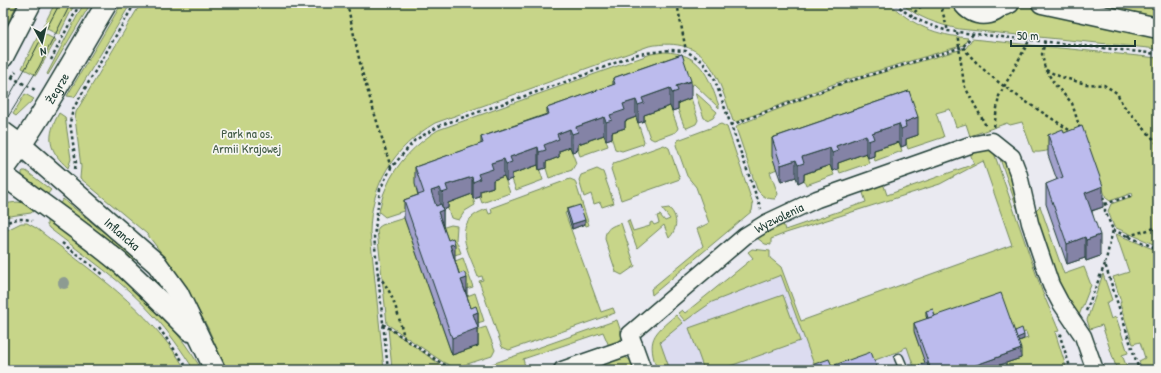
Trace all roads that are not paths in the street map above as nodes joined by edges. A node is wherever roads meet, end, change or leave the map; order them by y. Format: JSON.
{"nodes":[{"id":1,"x":31,"y":3,"type":"edge"},
{"id":2,"x":107,"y":3,"type":"edge"},
{"id":3,"x":961,"y":3,"type":"edge"},
{"id":4,"x":1042,"y":3,"type":"edge"},
{"id":5,"x":1007,"y":4,"type":"edge"},
{"id":6,"x":1158,"y":28,"type":"edge"},
{"id":7,"x":3,"y":57,"type":"edge"},
{"id":8,"x":3,"y":132,"type":"edge"},
{"id":9,"x":22,"y":146,"type":"junction"},
{"id":10,"x":3,"y":171,"type":"edge"},
{"id":11,"x":3,"y":175,"type":"edge"},
{"id":12,"x":200,"y":340,"type":"junction"},
{"id":13,"x":634,"y":345,"type":"junction"},
{"id":14,"x":899,"y":358,"type":"dead end"},
{"id":15,"x":215,"y":370,"type":"edge"},
{"id":16,"x":562,"y":370,"type":"edge"},
{"id":17,"x":643,"y":370,"type":"edge"},
{"id":18,"x":904,"y":370,"type":"edge"},
{"id":19,"x":1095,"y":370,"type":"edge"}],
"edges":[{"from":1,"to":7,"type":"street"},
{"from":2,"to":9,"type":"street","name":"Żegrze"},
{"from":3,"to":5,"type":"street"},
{"from":4,"to":6,"type":"street"},
{"from":8,"to":9,"type":"street","name":"Inflancka"},
{"from":9,"to":10,"type":"street","name":"Żegrze"},
{"from":9,"to":12,"type":"street","name":"Inflancka"},
{"from":11,"to":12,"type":"street","name":"Inflancka"},
{"from":12,"to":15,"type":"street","name":"Inflancka"},
{"from":13,"to":16,"type":"street"},
{"from":13,"to":17,"type":"street","name":"Wyzwolenia"},
{"from":13,"to":19,"type":"street","name":"Wyzwolenia"},
{"from":14,"to":18,"type":"lane"}]}
